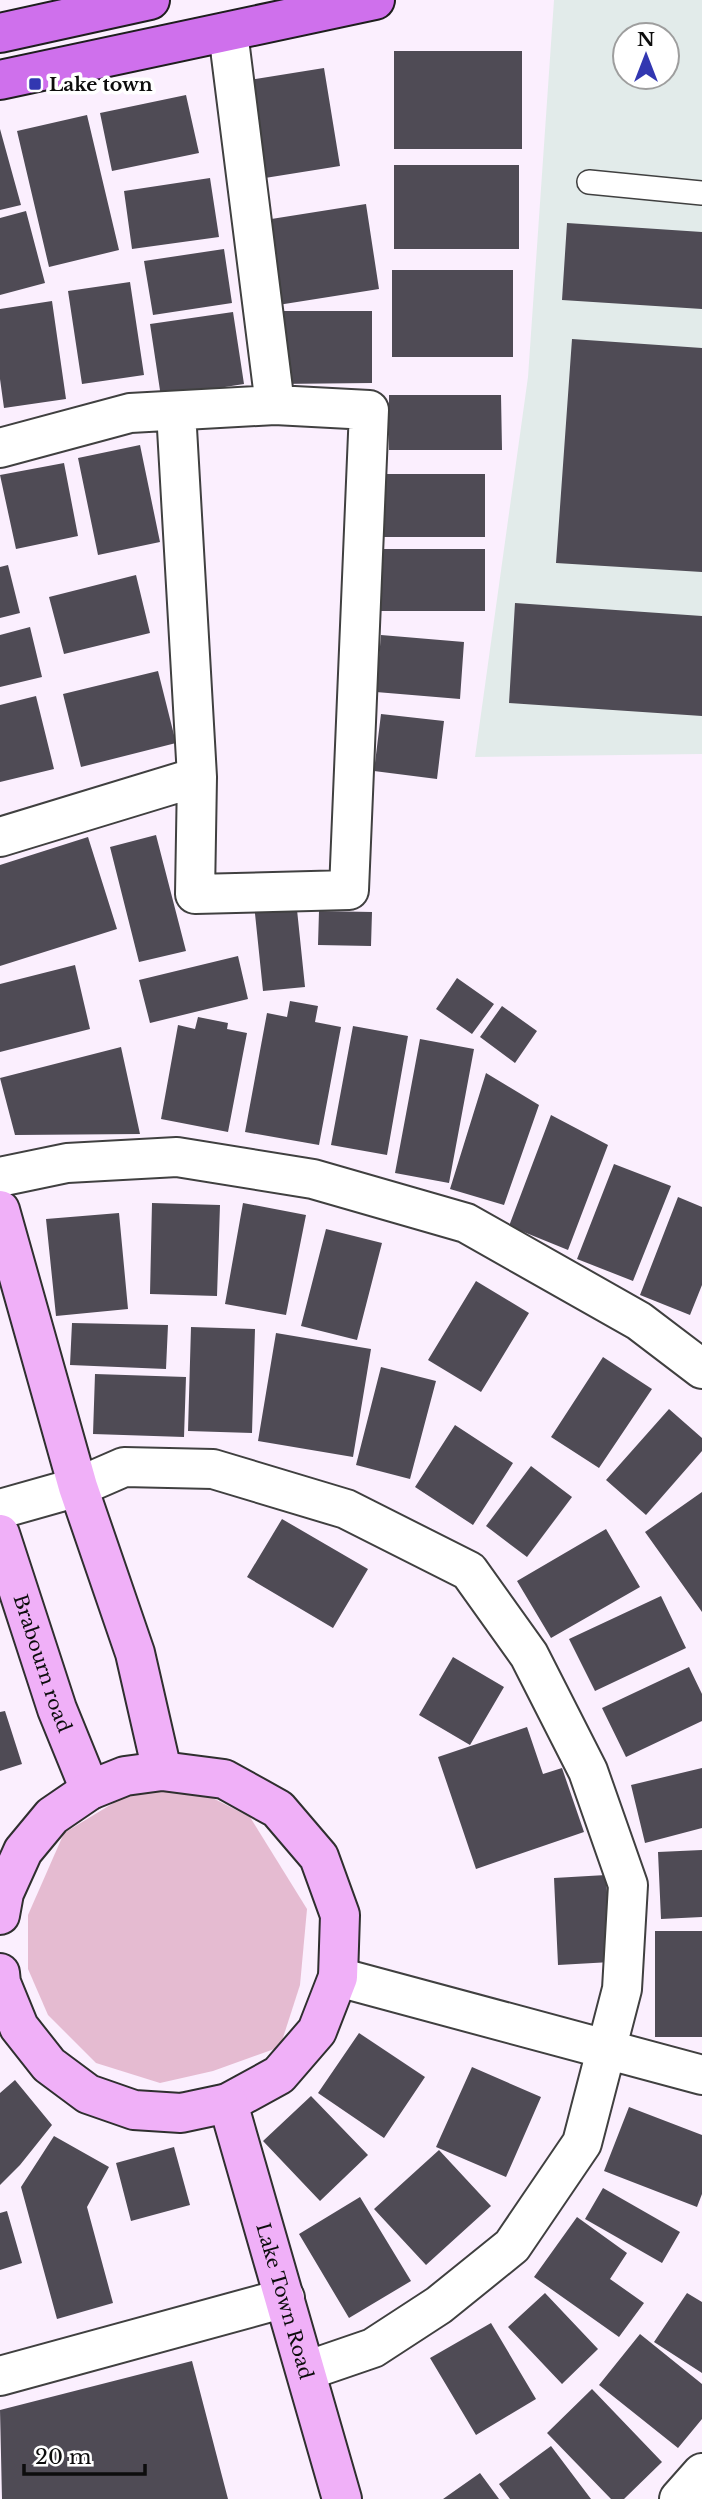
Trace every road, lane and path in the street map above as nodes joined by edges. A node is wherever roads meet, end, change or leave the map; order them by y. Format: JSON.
{"nodes":[{"id":1,"x":150,"y":0,"type":"edge"},
{"id":2,"x":375,"y":0,"type":"edge"},
{"id":3,"x":228,"y":32,"type":"junction"},
{"id":4,"x":0,"y":33,"type":"edge"},
{"id":5,"x":0,"y":80,"type":"edge"},
{"id":6,"x":589,"y":182,"type":"dead end"},
{"id":7,"x":702,"y":193,"type":"edge"},
{"id":8,"x":275,"y":405,"type":"junction"},
{"id":9,"x":176,"y":411,"type":"junction"},
{"id":10,"x":0,"y":448,"type":"edge"},
{"id":11,"x":197,"y":777,"type":"junction"},
{"id":12,"x":0,"y":837,"type":"edge"},
{"id":13,"x":0,"y":1177,"type":"edge"},
{"id":14,"x":0,"y":1210,"type":"edge"},
{"id":15,"x":702,"y":1368,"type":"edge"},
{"id":16,"x":78,"y":1487,"type":"junction"},
{"id":17,"x":0,"y":1509,"type":"edge"},
{"id":18,"x":0,"y":1534,"type":"edge"},
{"id":19,"x":162,"y":1771,"type":"junction"},
{"id":20,"x":90,"y":1790,"type":"junction"},
{"id":21,"x":0,"y":1914,"type":"edge"},
{"id":22,"x":338,"y":1977,"type":"junction"},
{"id":23,"x":0,"y":1980,"type":"edge"},
{"id":24,"x":608,"y":2050,"type":"junction"},
{"id":25,"x":702,"y":2075,"type":"edge"},
{"id":26,"x":228,"y":2103,"type":"junction"},
{"id":27,"x":285,"y":2298,"type":"junction"},
{"id":28,"x":306,"y":2371,"type":"junction"},
{"id":29,"x":0,"y":2376,"type":"edge"},
{"id":30,"x":702,"y":2473,"type":"edge"},
{"id":31,"x":342,"y":2499,"type":"edge"},
{"id":32,"x":679,"y":2499,"type":"edge"}],
"edges":[{"from":1,"to":4,"type":"main road"},
{"from":2,"to":3,"type":"main road"},
{"from":3,"to":5,"type":"main road"},
{"from":3,"to":8,"type":"street"},
{"from":6,"to":7,"type":"lane"},
{"from":8,"to":9,"type":"street"},
{"from":8,"to":11,"type":"street"},
{"from":9,"to":10,"type":"street"},
{"from":9,"to":11,"type":"street"},
{"from":11,"to":12,"type":"street"},
{"from":13,"to":15,"type":"street"},
{"from":14,"to":16,"type":"street"},
{"from":16,"to":17,"type":"street"},
{"from":16,"to":19,"type":"street"},
{"from":16,"to":24,"type":"street"},
{"from":18,"to":20,"type":"street","name":"Brabourn road"},
{"from":19,"to":20,"type":"street"},
{"from":19,"to":22,"type":"street"},
{"from":20,"to":21,"type":"street"},
{"from":22,"to":24,"type":"street"},
{"from":22,"to":26,"type":"street"},
{"from":23,"to":26,"type":"street"},
{"from":24,"to":25,"type":"street"},
{"from":24,"to":28,"type":"street"},
{"from":26,"to":27,"type":"street","name":"Lake Town Road"},
{"from":27,"to":28,"type":"street","name":"Lake Town Road"},
{"from":27,"to":29,"type":"street"},
{"from":28,"to":31,"type":"street","name":"Lake Town Road"},
{"from":30,"to":32,"type":"street"}]}
